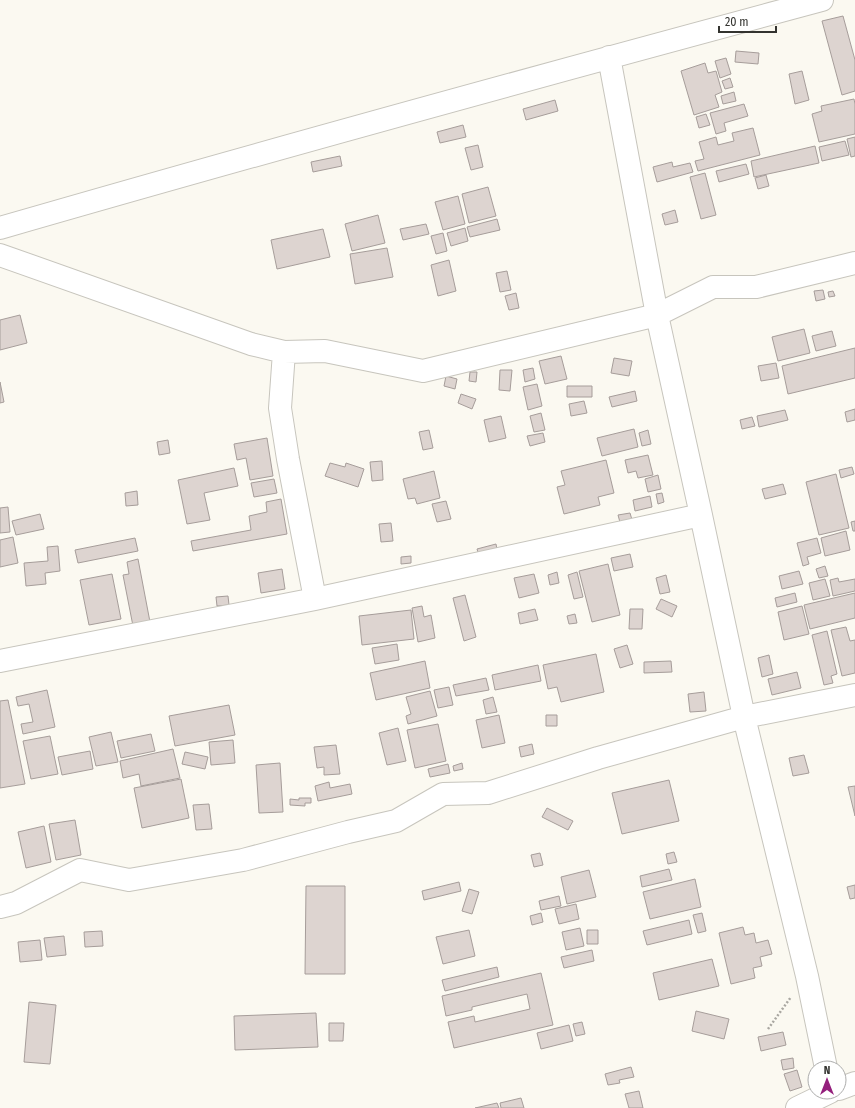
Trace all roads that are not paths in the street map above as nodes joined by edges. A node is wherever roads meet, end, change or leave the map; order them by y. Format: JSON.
{"nodes":[{"id":1,"x":822,"y":0,"type":"edge"},
{"id":2,"x":609,"y":57,"type":"junction"},
{"id":3,"x":0,"y":228,"type":"edge"},
{"id":4,"x":0,"y":255,"type":"edge"},
{"id":5,"x":855,"y":263,"type":"edge"},
{"id":6,"x":657,"y":316,"type":"junction"},
{"id":7,"x":284,"y":352,"type":"junction"},
{"id":8,"x":701,"y":515,"type":"junction"},
{"id":9,"x":315,"y":598,"type":"junction"},
{"id":10,"x":0,"y":661,"type":"edge"},
{"id":11,"x":855,"y":695,"type":"edge"},
{"id":12,"x":744,"y":717,"type":"junction"},
{"id":13,"x":0,"y":906,"type":"edge"},
{"id":14,"x":824,"y":1060,"type":"edge"},
{"id":15,"x":814,"y":1100,"type":"edge"},
{"id":16,"x":797,"y":1108,"type":"edge"}],
"edges":[{"from":1,"to":2,"type":"street"},
{"from":2,"to":3,"type":"street"},
{"from":2,"to":6,"type":"street"},
{"from":4,"to":7,"type":"street"},
{"from":5,"to":6,"type":"street"},
{"from":6,"to":7,"type":"street"},
{"from":6,"to":8,"type":"street"},
{"from":7,"to":9,"type":"street"},
{"from":8,"to":9,"type":"street"},
{"from":8,"to":12,"type":"street"},
{"from":9,"to":10,"type":"street"},
{"from":11,"to":12,"type":"street"},
{"from":12,"to":13,"type":"street"},
{"from":12,"to":14,"type":"street"},
{"from":15,"to":16,"type":"street"}]}
